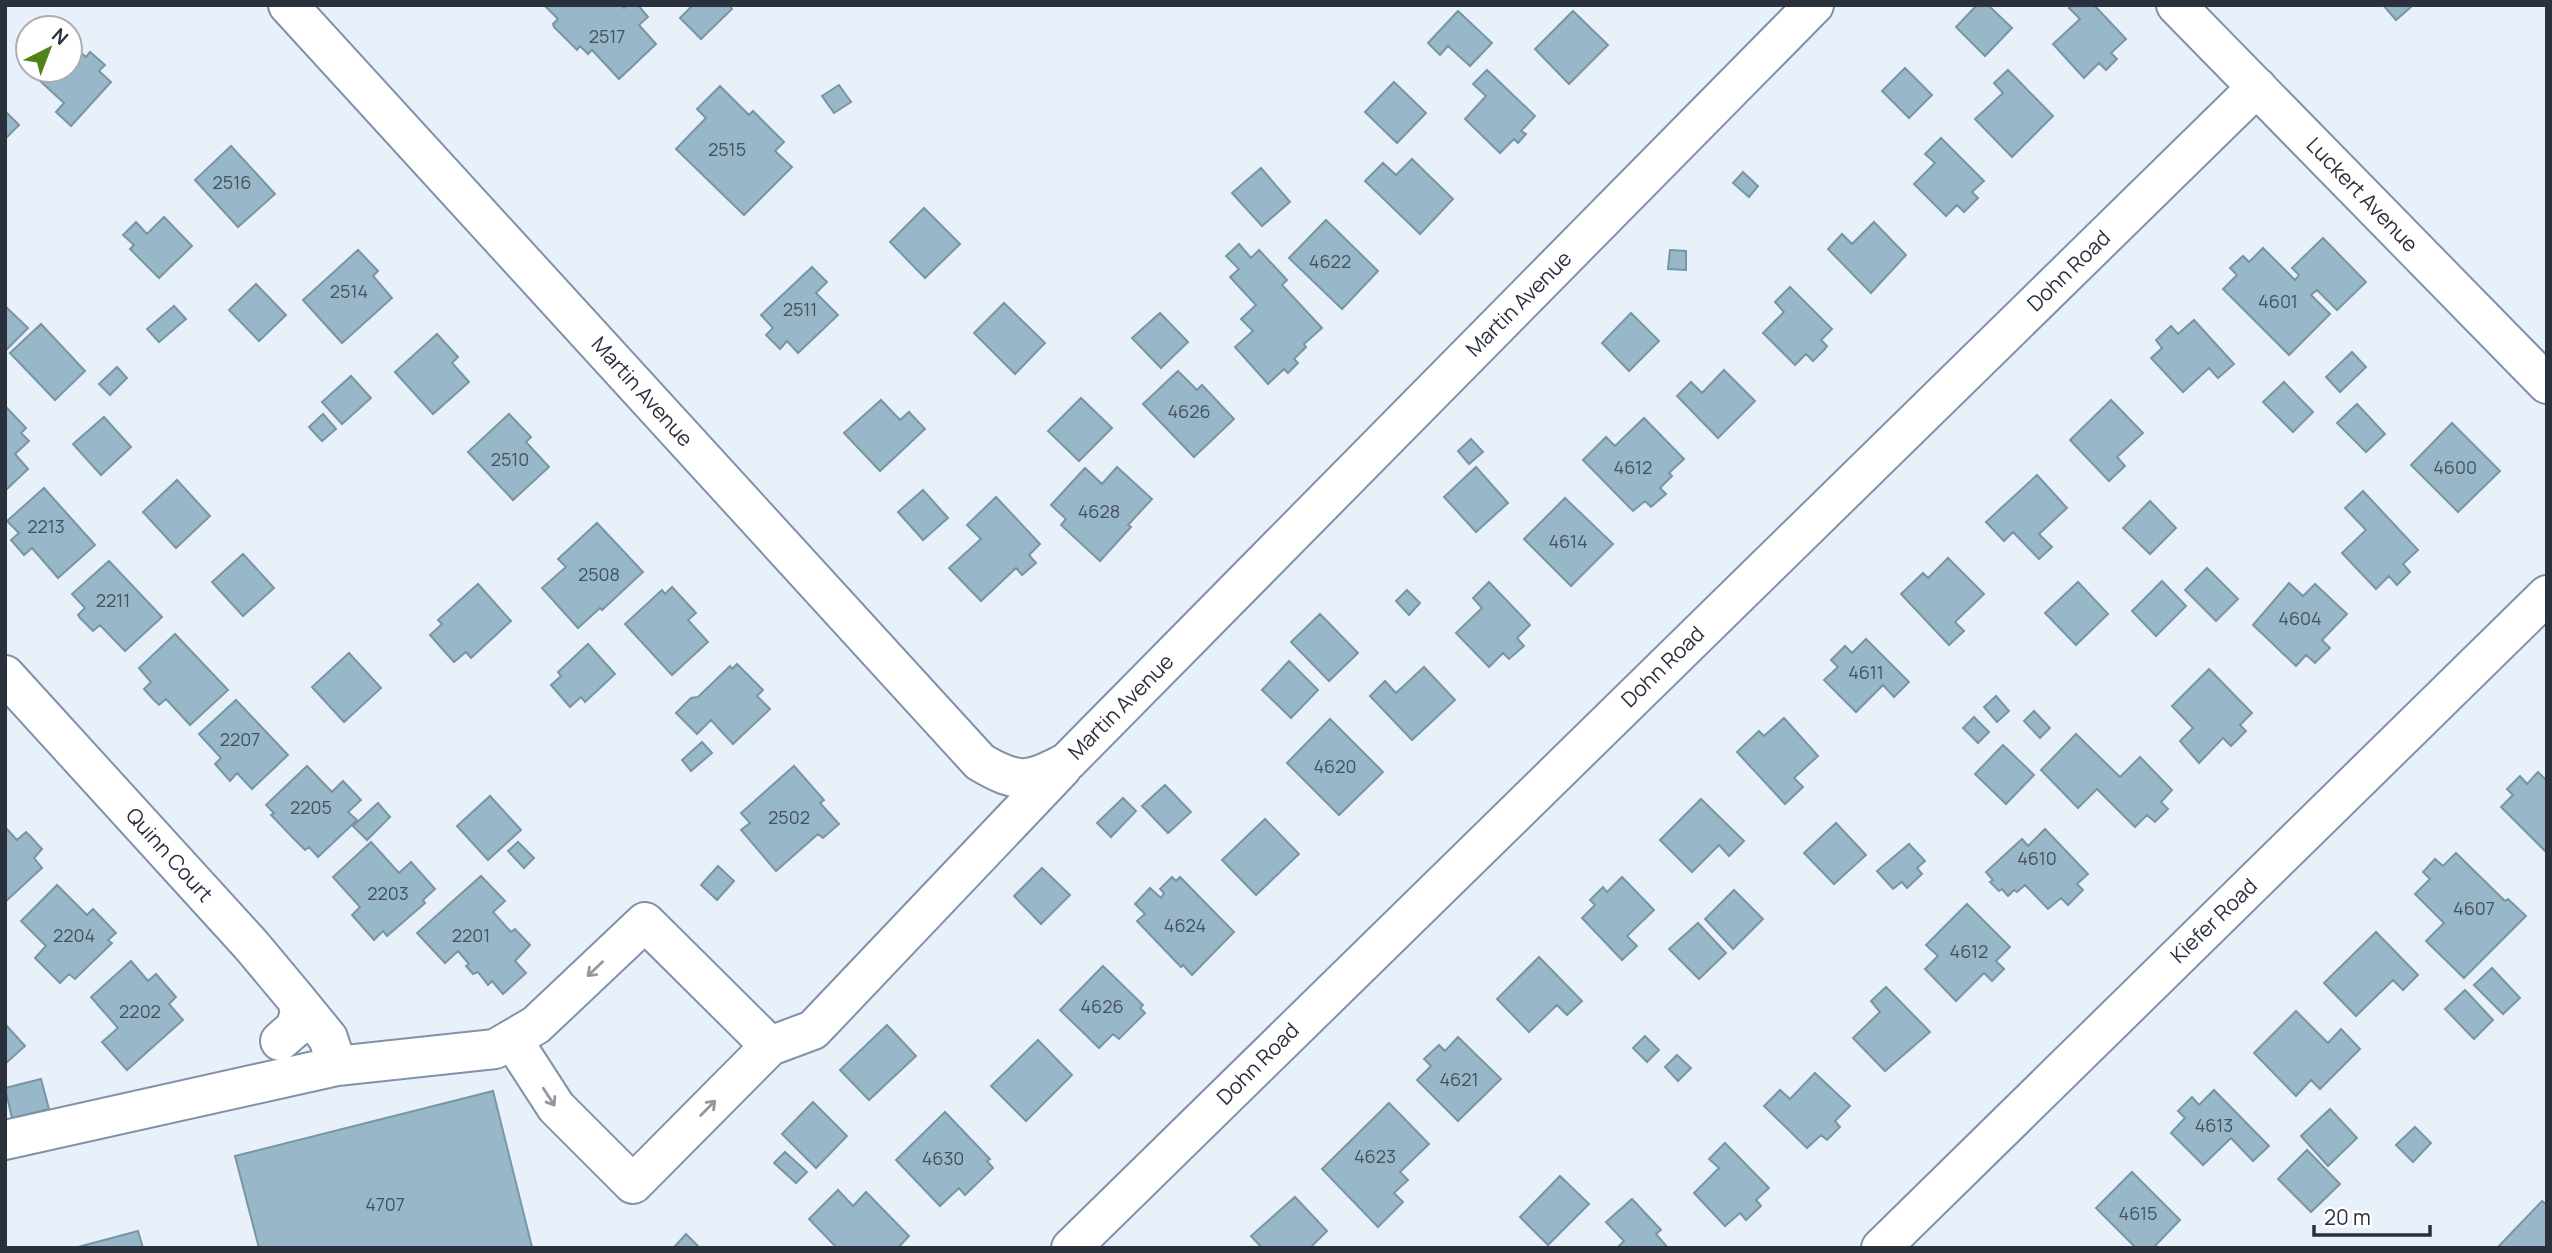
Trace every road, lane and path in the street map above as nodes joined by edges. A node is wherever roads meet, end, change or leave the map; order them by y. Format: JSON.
{"nodes":[{"id":1,"x":288,"y":5,"type":"edge"},
{"id":2,"x":1814,"y":5,"type":"edge"},
{"id":3,"x":2176,"y":5,"type":"edge"},
{"id":4,"x":2257,"y":87,"type":"junction"},
{"id":5,"x":2547,"y":384,"type":"edge"},
{"id":6,"x":2547,"y":595,"type":"edge"},
{"id":7,"x":5,"y":675,"type":"edge"},
{"id":8,"x":1067,"y":762,"type":"junction"},
{"id":9,"x":297,"y":1000,"type":"junction"},
{"id":10,"x":512,"y":1039,"type":"junction"},
{"id":11,"x":280,"y":1041,"type":"dead end"},
{"id":12,"x":770,"y":1046,"type":"junction"},
{"id":13,"x":337,"y":1066,"type":"junction"},
{"id":14,"x":5,"y":1140,"type":"edge"},
{"id":15,"x":1070,"y":1248,"type":"edge"},
{"id":16,"x":1881,"y":1248,"type":"edge"}],
"edges":[{"from":1,"to":8,"type":"street","name":"Martin Avenue"},
{"from":2,"to":8,"type":"street","name":"Martin Avenue"},
{"from":3,"to":4,"type":"street","name":"Luckert Avenue"},
{"from":4,"to":5,"type":"street","name":"Luckert Avenue"},
{"from":4,"to":15,"type":"street","name":"Dohn Road"},
{"from":6,"to":16,"type":"street","name":"Kiefer Road"},
{"from":7,"to":9,"type":"street","name":"Quinn Court"},
{"from":8,"to":12,"type":"street"},
{"from":9,"to":11,"type":"street"},
{"from":9,"to":13,"type":"street","name":"Quinn Court"},
{"from":12,"to":10,"type":"street","one_way":true},
{"from":10,"to":12,"type":"street","one_way":true},
{"from":10,"to":13,"type":"street"},
{"from":13,"to":14,"type":"street"}]}
